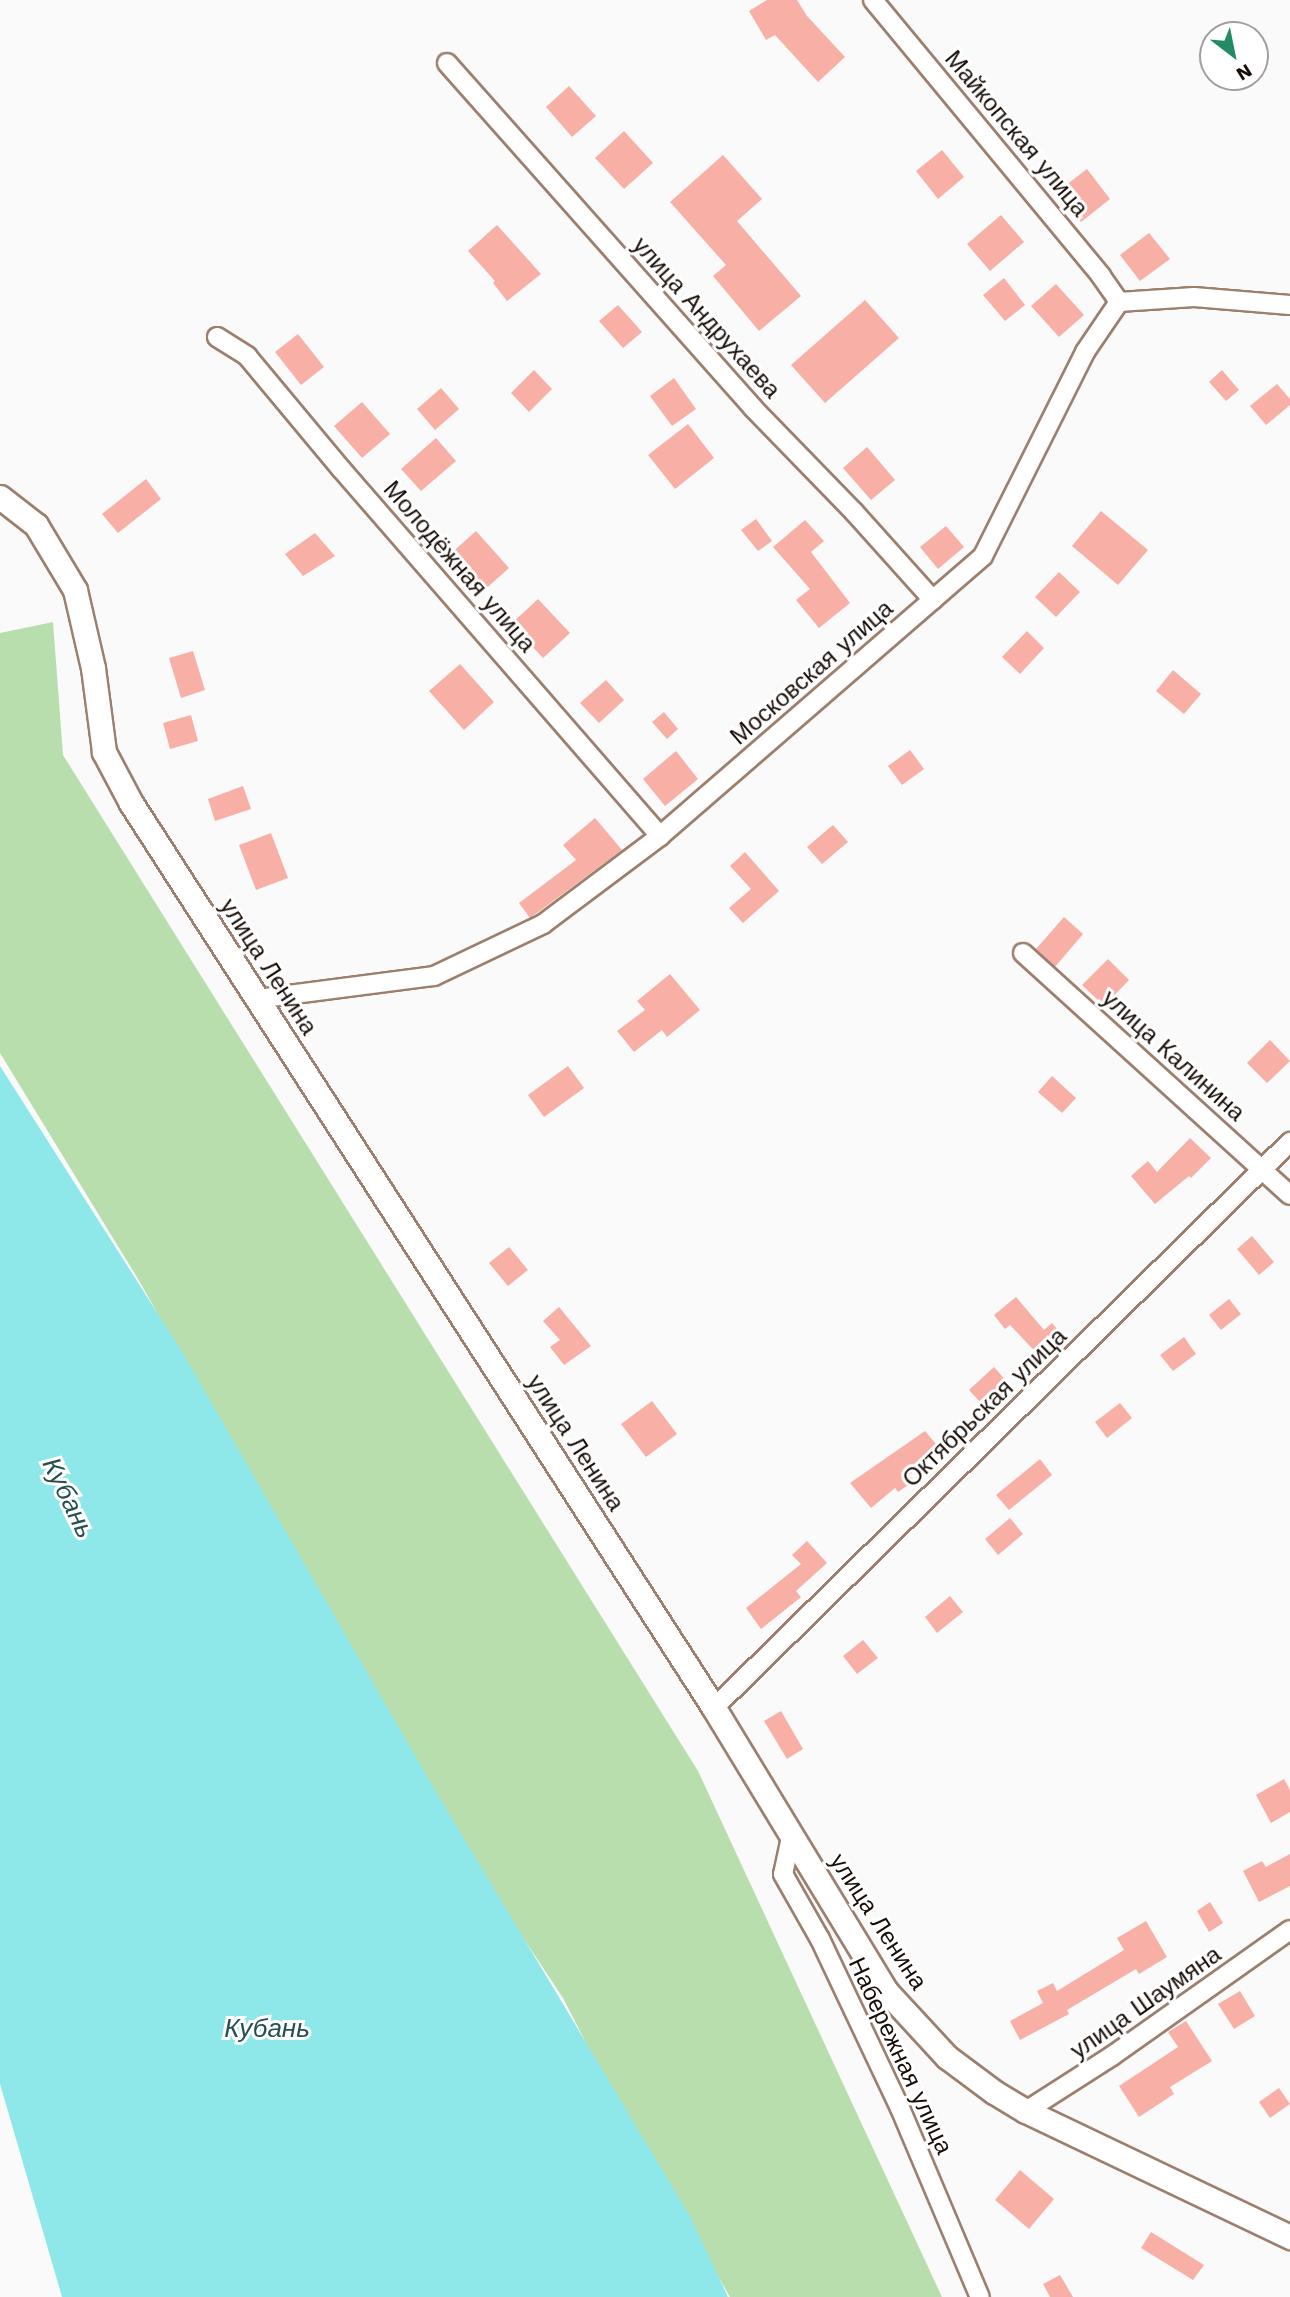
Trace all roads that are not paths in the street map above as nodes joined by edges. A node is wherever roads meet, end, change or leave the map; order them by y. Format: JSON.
{"nodes":[{"id":1,"x":873,"y":0,"type":"edge"},
{"id":2,"x":447,"y":63,"type":"dead end"},
{"id":3,"x":1119,"y":302,"type":"junction"},
{"id":4,"x":1290,"y":305,"type":"edge"},
{"id":5,"x":217,"y":337,"type":"dead end"},
{"id":6,"x":7,"y":501,"type":"edge"},
{"id":7,"x":933,"y":600,"type":"junction"},
{"id":8,"x":660,"y":836,"type":"junction"},
{"id":9,"x":1023,"y":953,"type":"dead end"},
{"id":10,"x":257,"y":999,"type":"junction"},
{"id":11,"x":1290,"y":1142,"type":"edge"},
{"id":12,"x":1262,"y":1170,"type":"junction"},
{"id":13,"x":1290,"y":1195,"type":"edge"},
{"id":14,"x":714,"y":1708,"type":"junction"},
{"id":15,"x":791,"y":1837,"type":"junction"},
{"id":16,"x":1290,"y":1930,"type":"edge"},
{"id":17,"x":1026,"y":2111,"type":"junction"},
{"id":18,"x":1290,"y":2237,"type":"edge"},
{"id":19,"x":980,"y":2297,"type":"edge"}],
"edges":[{"from":1,"to":3,"type":"street","name":"Майкопская улица"},
{"from":2,"to":7,"type":"street","name":"улица Андрухаева"},
{"from":3,"to":4,"type":"street"},
{"from":3,"to":7,"type":"street","name":"Московская улица"},
{"from":5,"to":8,"type":"street","name":"Молодёжная улица"},
{"from":6,"to":10,"type":"street","name":"улица Ленина"},
{"from":7,"to":8,"type":"street","name":"Московская улица"},
{"from":8,"to":10,"type":"street","name":"Московская улица"},
{"from":9,"to":12,"type":"street","name":"улица Калинина"},
{"from":10,"to":14,"type":"street","name":"улица Ленина"},
{"from":11,"to":12,"type":"street","name":"Октябрьская улица"},
{"from":12,"to":13,"type":"street","name":"улица Калинина"},
{"from":12,"to":14,"type":"street","name":"Октябрьская улица"},
{"from":14,"to":15,"type":"street","name":"улица Ленина"},
{"from":15,"to":17,"type":"street","name":"улица Ленина"},
{"from":15,"to":19,"type":"street","name":"Набережная улица"},
{"from":16,"to":17,"type":"street","name":"улица Шаумяна"},
{"from":17,"to":18,"type":"street","name":"улица Ленина"}]}
